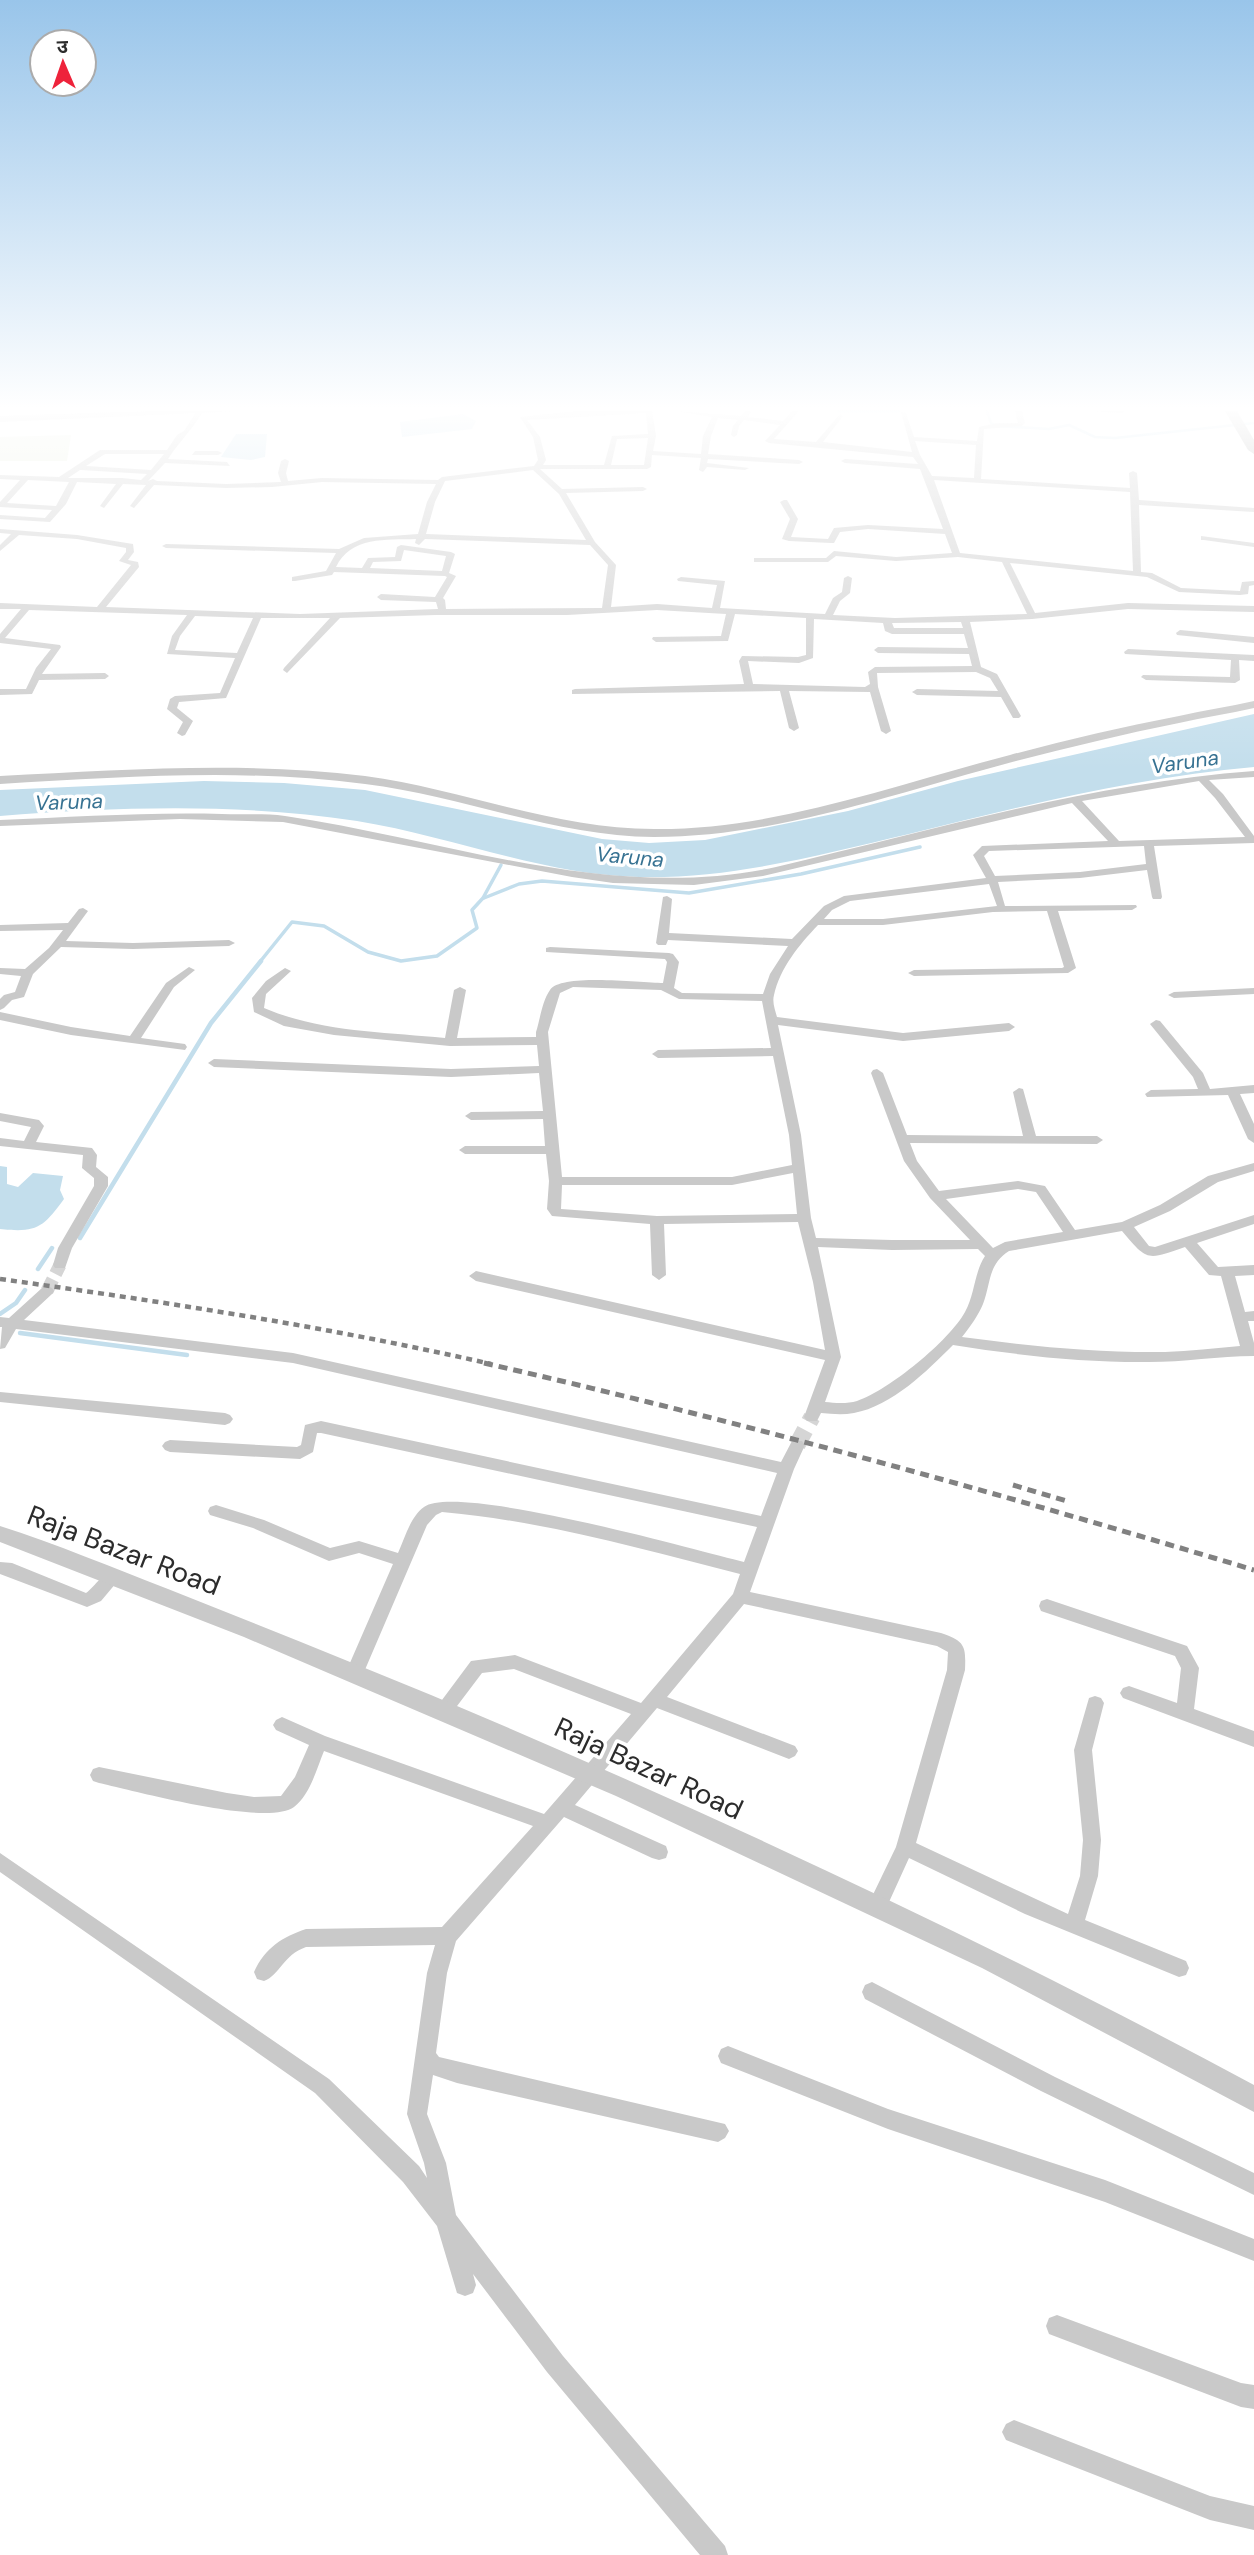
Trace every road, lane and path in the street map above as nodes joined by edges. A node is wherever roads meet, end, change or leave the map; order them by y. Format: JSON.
{"nodes":[{"id":1,"x":423,"y":530,"type":"edge"},
{"id":2,"x":586,"y":530,"type":"edge"},
{"id":3,"x":788,"y":530,"type":"edge"},
{"id":4,"x":837,"y":530,"type":"edge"},
{"id":5,"x":915,"y":530,"type":"edge"},
{"id":6,"x":1136,"y":530,"type":"edge"},
{"id":7,"x":0,"y":531,"type":"edge"},
{"id":8,"x":948,"y":532,"type":"joint"},
{"id":9,"x":18,"y":533,"type":"junction"},
{"id":10,"x":421,"y":537,"type":"junction"},
{"id":11,"x":1204,"y":538,"type":"dead end"},
{"id":12,"x":591,"y":543,"type":"junction"},
{"id":13,"x":1254,"y":545,"type":"edge"},
{"id":14,"x":166,"y":546,"type":"dead end"},
{"id":15,"x":417,"y":547,"type":"junction"},
{"id":16,"x":0,"y":549,"type":"edge"},
{"id":17,"x":341,"y":551,"type":"junction"},
{"id":18,"x":431,"y":551,"type":"junction"},
{"id":19,"x":958,"y":555,"type":"junction"},
{"id":20,"x":757,"y":560,"type":"dead end"},
{"id":21,"x":1004,"y":560,"type":"junction"},
{"id":22,"x":331,"y":569,"type":"junction"},
{"id":23,"x":365,"y":569,"type":"junction"},
{"id":24,"x":427,"y":573,"type":"junction"},
{"id":25,"x":1137,"y":573,"type":"junction"},
{"id":26,"x":446,"y":574,"type":"junction"},
{"id":27,"x":848,"y":578,"type":"dead end"},
{"id":28,"x":295,"y":579,"type":"dead end"},
{"id":29,"x":681,"y":579,"type":"dead end"},
{"id":30,"x":1254,"y":583,"type":"edge"},
{"id":31,"x":381,"y":597,"type":"dead end"},
{"id":32,"x":437,"y":600,"type":"junction"},
{"id":33,"x":0,"y":606,"type":"edge"},
{"id":34,"x":27,"y":607,"type":"junction"},
{"id":35,"x":100,"y":609,"type":"junction"},
{"id":36,"x":1254,"y":609,"type":"edge"},
{"id":37,"x":606,"y":610,"type":"junction"},
{"id":38,"x":715,"y":611,"type":"junction"},
{"id":39,"x":442,"y":612,"type":"junction"},
{"id":40,"x":731,"y":612,"type":"junction"},
{"id":41,"x":193,"y":613,"type":"junction"},
{"id":42,"x":258,"y":615,"type":"junction"},
{"id":43,"x":338,"y":615,"type":"junction"},
{"id":44,"x":810,"y":616,"type":"junction"},
{"id":45,"x":1032,"y":616,"type":"junction"},
{"id":46,"x":828,"y":617,"type":"junction"},
{"id":47,"x":965,"y":620,"type":"junction"},
{"id":48,"x":887,"y":621,"type":"junction"},
{"id":49,"x":968,"y":631,"type":"junction"},
{"id":50,"x":1180,"y":633,"type":"dead end"},
{"id":51,"x":0,"y":639,"type":"edge"},
{"id":52,"x":656,"y":639,"type":"dead end"},
{"id":53,"x":1254,"y":640,"type":"edge"},
{"id":54,"x":878,"y":650,"type":"dead end"},
{"id":55,"x":972,"y":651,"type":"junction"},
{"id":56,"x":1128,"y":652,"type":"dead end"},
{"id":57,"x":240,"y":656,"type":"junction"},
{"id":58,"x":1235,"y":658,"type":"junction"},
{"id":59,"x":1254,"y":658,"type":"edge"},
{"id":60,"x":977,"y":668,"type":"junction"},
{"id":61,"x":287,"y":670,"type":"dead end"},
{"id":62,"x":105,"y":676,"type":"dead end"},
{"id":63,"x":36,"y":677,"type":"junction"},
{"id":64,"x":1146,"y":677,"type":"dead end"},
{"id":65,"x":749,"y":687,"type":"junction"},
{"id":66,"x":784,"y":688,"type":"junction"},
{"id":67,"x":874,"y":688,"type":"junction"},
{"id":68,"x":0,"y":692,"type":"edge"},
{"id":69,"x":575,"y":692,"type":"dead end"},
{"id":70,"x":917,"y":692,"type":"dead end"},
{"id":71,"x":1004,"y":694,"type":"junction"},
{"id":72,"x":1254,"y":704,"type":"edge"},
{"id":73,"x":1016,"y":716,"type":"dead end"},
{"id":74,"x":794,"y":728,"type":"dead end"},
{"id":75,"x":886,"y":731,"type":"dead end"},
{"id":76,"x":182,"y":733,"type":"dead end"},
{"id":77,"x":1254,"y":774,"type":"edge"},
{"id":78,"x":1202,"y":779,"type":"junction"},
{"id":79,"x":0,"y":780,"type":"edge"},
{"id":80,"x":1076,"y":801,"type":"junction"},
{"id":81,"x":0,"y":823,"type":"edge"},
{"id":82,"x":1253,"y":840,"type":"edge"},
{"id":83,"x":1147,"y":842,"type":"junction"},
{"id":84,"x":1115,"y":843,"type":"junction"},
{"id":85,"x":1153,"y":866,"type":"junction"},
{"id":86,"x":992,"y":879,"type":"junction"},
{"id":87,"x":1157,"y":897,"type":"dead end"},
{"id":88,"x":667,"y":899,"type":"dead end"},
{"id":89,"x":1001,"y":904,"type":"dead end"},
{"id":90,"x":1132,"y":907,"type":"dead end"},
{"id":91,"x":1052,"y":909,"type":"junction"},
{"id":92,"x":83,"y":911,"type":"dead end"},
{"id":93,"x":815,"y":922,"type":"junction"},
{"id":94,"x":71,"y":926,"type":"junction"},
{"id":95,"x":0,"y":928,"type":"edge"},
{"id":96,"x":663,"y":936,"type":"junction"},
{"id":97,"x":229,"y":943,"type":"dead end"},
{"id":98,"x":795,"y":943,"type":"junction"},
{"id":99,"x":57,"y":944,"type":"junction"},
{"id":100,"x":550,"y":950,"type":"dead end"},
{"id":101,"x":661,"y":955,"type":"junction"},
{"id":102,"x":188,"y":970,"type":"dead end"},
{"id":103,"x":0,"y":971,"type":"edge"},
{"id":104,"x":285,"y":971,"type":"dead end"},
{"id":105,"x":914,"y":973,"type":"dead end"},
{"id":106,"x":28,"y":974,"type":"junction"},
{"id":107,"x":668,"y":988,"type":"junction"},
{"id":108,"x":460,"y":990,"type":"dead end"},
{"id":109,"x":1254,"y":991,"type":"edge"},
{"id":110,"x":1174,"y":995,"type":"dead end"},
{"id":111,"x":767,"y":998,"type":"junction"},
{"id":112,"x":0,"y":1006,"type":"edge"},
{"id":113,"x":0,"y":1016,"type":"edge"},
{"id":114,"x":772,"y":1020,"type":"junction"},
{"id":115,"x":1156,"y":1024,"type":"dead end"},
{"id":116,"x":1009,"y":1027,"type":"dead end"},
{"id":117,"x":133,"y":1040,"type":"junction"},
{"id":118,"x":543,"y":1041,"type":"junction"},
{"id":119,"x":450,"y":1042,"type":"junction"},
{"id":120,"x":181,"y":1047,"type":"dead end"},
{"id":121,"x":778,"y":1052,"type":"junction"},
{"id":122,"x":658,"y":1054,"type":"dead end"},
{"id":123,"x":214,"y":1063,"type":"dead end"},
{"id":124,"x":546,"y":1069,"type":"junction"},
{"id":125,"x":877,"y":1073,"type":"dead end"},
{"id":126,"x":1254,"y":1089,"type":"edge"},
{"id":127,"x":1233,"y":1091,"type":"junction"},
{"id":128,"x":1019,"y":1092,"type":"dead end"},
{"id":129,"x":1205,"y":1093,"type":"junction"},
{"id":130,"x":1151,"y":1094,"type":"dead end"},
{"id":131,"x":550,"y":1115,"type":"junction"},
{"id":132,"x":471,"y":1116,"type":"dead end"},
{"id":133,"x":0,"y":1117,"type":"edge"},
{"id":134,"x":901,"y":1139,"type":"junction"},
{"id":135,"x":1030,"y":1139,"type":"junction"},
{"id":136,"x":1254,"y":1139,"type":"edge"},
{"id":137,"x":1097,"y":1140,"type":"dead end"},
{"id":138,"x":0,"y":1142,"type":"edge"},
{"id":139,"x":28,"y":1144,"type":"junction"},
{"id":140,"x":466,"y":1150,"type":"dead end"},
{"id":141,"x":553,"y":1150,"type":"junction"},
{"id":142,"x":1254,"y":1167,"type":"edge"},
{"id":143,"x":797,"y":1168,"type":"junction"},
{"id":144,"x":556,"y":1181,"type":"junction"},
{"id":145,"x":936,"y":1196,"type":"junction"},
{"id":146,"x":804,"y":1218,"type":"junction"},
{"id":147,"x":1254,"y":1219,"type":"edge"},
{"id":148,"x":657,"y":1220,"type":"junction"},
{"id":149,"x":1125,"y":1226,"type":"junction"},
{"id":150,"x":1072,"y":1236,"type":"junction"},
{"id":151,"x":1187,"y":1241,"type":"junction"},
{"id":152,"x":810,"y":1242,"type":"junction"},
{"id":153,"x":981,"y":1244,"type":"junction"},
{"id":154,"x":991,"y":1254,"type":"junction"},
{"id":155,"x":60,"y":1265,"type":"tunnel mouth"},
{"id":156,"x":1254,"y":1270,"type":"edge"},
{"id":157,"x":1227,"y":1272,"type":"junction"},
{"id":158,"x":659,"y":1275,"type":"dead end"},
{"id":159,"x":476,"y":1276,"type":"dead end"},
{"id":160,"x":47,"y":1291,"type":"tunnel mouth"},
{"id":161,"x":1247,"y":1317,"type":"edge"},
{"id":162,"x":5,"y":1323,"type":"edge"},
{"id":163,"x":951,"y":1339,"type":"junction"},
{"id":164,"x":0,"y":1344,"type":"edge"},
{"id":165,"x":1252,"y":1351,"type":"edge"},
{"id":166,"x":834,"y":1357,"type":"junction"},
{"id":167,"x":0,"y":1397,"type":"edge"},
{"id":168,"x":225,"y":1419,"type":"dead end"},
{"id":169,"x":797,"y":1445,"type":"tunnel mouth"},
{"id":170,"x":170,"y":1446,"type":"dead end"},
{"id":171,"x":786,"y":1469,"type":"junction"},
{"id":172,"x":216,"y":1511,"type":"dead end"},
{"id":173,"x":766,"y":1523,"type":"junction"},
{"id":174,"x":0,"y":1534,"type":"edge"},
{"id":175,"x":403,"y":1561,"type":"junction"},
{"id":176,"x":0,"y":1568,"type":"edge"},
{"id":177,"x":750,"y":1570,"type":"junction"},
{"id":178,"x":114,"y":1576,"type":"junction"},
{"id":179,"x":740,"y":1597,"type":"junction"},
{"id":180,"x":1047,"y":1606,"type":"dead end"},
{"id":181,"x":355,"y":1672,"type":"junction"},
{"id":182,"x":1129,"y":1693,"type":"dead end"},
{"id":183,"x":1095,"y":1703,"type":"dead end"},
{"id":184,"x":648,"y":1705,"type":"junction"},
{"id":185,"x":445,"y":1709,"type":"junction"},
{"id":186,"x":1185,"y":1713,"type":"junction"},
{"id":187,"x":282,"y":1725,"type":"dead end"},
{"id":188,"x":1254,"y":1739,"type":"edge"},
{"id":189,"x":319,"y":1741,"type":"junction"},
{"id":190,"x":789,"y":1751,"type":"dead end"},
{"id":191,"x":592,"y":1773,"type":"junction"},
{"id":192,"x":99,"y":1775,"type":"dead end"},
{"id":193,"x":561,"y":1807,"type":"junction"},
{"id":194,"x":546,"y":1823,"type":"junction"},
{"id":195,"x":905,"y":1847,"type":"junction"},
{"id":196,"x":659,"y":1852,"type":"dead end"},
{"id":197,"x":0,"y":1861,"type":"edge"},
{"id":198,"x":877,"y":1907,"type":"junction"},
{"id":199,"x":1074,"y":1925,"type":"junction"},
{"id":200,"x":447,"y":1936,"type":"junction"},
{"id":201,"x":1179,"y":1968,"type":"dead end"},
{"id":202,"x":264,"y":1972,"type":"dead end"},
{"id":203,"x":872,"y":1992,"type":"dead end"},
{"id":204,"x":425,"y":2056,"type":"junction"},
{"id":205,"x":728,"y":2056,"type":"dead end"},
{"id":206,"x":1254,"y":2099,"type":"edge"},
{"id":207,"x":718,"y":2131,"type":"dead end"},
{"id":208,"x":1254,"y":2184,"type":"edge"},
{"id":209,"x":446,"y":2220,"type":"junction"},
{"id":210,"x":1254,"y":2250,"type":"edge"},
{"id":211,"x":465,"y":2285,"type":"dead end"},
{"id":212,"x":1058,"y":2326,"type":"dead end"},
{"id":213,"x":1254,"y":2397,"type":"edge"},
{"id":214,"x":1014,"y":2432,"type":"dead end"},
{"id":215,"x":1254,"y":2518,"type":"edge"},
{"id":216,"x":716,"y":2555,"type":"edge"}],
"edges":[{"from":1,"to":10,"type":"street"},
{"from":2,"to":12,"type":"street"},
{"from":3,"to":4,"type":"street"},
{"from":5,"to":8,"type":"street"},
{"from":6,"to":25,"type":"street"},
{"from":7,"to":9,"type":"street"},
{"from":8,"to":19,"type":"street"},
{"from":9,"to":16,"type":"street"},
{"from":9,"to":35,"type":"street"},
{"from":10,"to":12,"type":"street"},
{"from":10,"to":15,"type":"street"},
{"from":10,"to":17,"type":"street"},
{"from":11,"to":13,"type":"street"},
{"from":12,"to":37,"type":"street"},
{"from":14,"to":17,"type":"street"},
{"from":15,"to":18,"type":"street"},
{"from":15,"to":23,"type":"street"},
{"from":17,"to":22,"type":"street"},
{"from":18,"to":24,"type":"street"},
{"from":18,"to":26,"type":"street"},
{"from":19,"to":20,"type":"street"},
{"from":19,"to":21,"type":"street"},
{"from":21,"to":25,"type":"street"},
{"from":21,"to":45,"type":"street"},
{"from":22,"to":23,"type":"street"},
{"from":22,"to":28,"type":"street"},
{"from":23,"to":24,"type":"street"},
{"from":24,"to":26,"type":"street"},
{"from":25,"to":30,"type":"street"},
{"from":26,"to":32,"type":"street"},
{"from":27,"to":46,"type":"street"},
{"from":29,"to":38,"type":"street"},
{"from":31,"to":32,"type":"street"},
{"from":32,"to":39,"type":"street"},
{"from":33,"to":34,"type":"street"},
{"from":34,"to":35,"type":"street"},
{"from":34,"to":51,"type":"street"},
{"from":35,"to":41,"type":"street"},
{"from":36,"to":45,"type":"street"},
{"from":37,"to":38,"type":"street"},
{"from":37,"to":39,"type":"street"},
{"from":38,"to":40,"type":"street"},
{"from":39,"to":43,"type":"street"},
{"from":40,"to":44,"type":"street"},
{"from":40,"to":52,"type":"street"},
{"from":41,"to":42,"type":"street"},
{"from":41,"to":57,"type":"street"},
{"from":42,"to":43,"type":"street"},
{"from":42,"to":57,"type":"street"},
{"from":43,"to":61,"type":"street"},
{"from":44,"to":46,"type":"street"},
{"from":44,"to":65,"type":"street"},
{"from":45,"to":47,"type":"street"},
{"from":46,"to":48,"type":"street"},
{"from":47,"to":48,"type":"street"},
{"from":47,"to":49,"type":"street"},
{"from":48,"to":49,"type":"street"},
{"from":49,"to":55,"type":"street"},
{"from":50,"to":53,"type":"street"},
{"from":51,"to":63,"type":"street"},
{"from":54,"to":55,"type":"street"},
{"from":55,"to":60,"type":"street"},
{"from":56,"to":58,"type":"street"},
{"from":57,"to":76,"type":"street"},
{"from":58,"to":59,"type":"street"},
{"from":58,"to":64,"type":"street"},
{"from":60,"to":67,"type":"street"},
{"from":60,"to":71,"type":"street"},
{"from":62,"to":63,"type":"street"},
{"from":63,"to":68,"type":"street"},
{"from":65,"to":66,"type":"street"},
{"from":65,"to":69,"type":"street"},
{"from":66,"to":67,"type":"street"},
{"from":66,"to":74,"type":"street"},
{"from":67,"to":75,"type":"street"},
{"from":70,"to":71,"type":"street"},
{"from":71,"to":73,"type":"street"},
{"from":72,"to":79,"type":"street"},
{"from":77,"to":78,"type":"street"},
{"from":78,"to":80,"type":"street"},
{"from":78,"to":82,"type":"street"},
{"from":80,"to":81,"type":"street"},
{"from":80,"to":84,"type":"street"},
{"from":82,"to":83,"type":"street"},
{"from":83,"to":84,"type":"street"},
{"from":83,"to":85,"type":"street"},
{"from":84,"to":86,"type":"street"},
{"from":85,"to":86,"type":"street"},
{"from":85,"to":87,"type":"street"},
{"from":86,"to":89,"type":"street"},
{"from":86,"to":93,"type":"street"},
{"from":88,"to":96,"type":"street"},
{"from":90,"to":91,"type":"street"},
{"from":91,"to":93,"type":"street"},
{"from":91,"to":105,"type":"street"},
{"from":92,"to":94,"type":"street"},
{"from":93,"to":98,"type":"street"},
{"from":94,"to":95,"type":"street"},
{"from":94,"to":99,"type":"street"},
{"from":96,"to":98,"type":"street"},
{"from":96,"to":101,"type":"street"},
{"from":97,"to":99,"type":"street"},
{"from":98,"to":111,"type":"street"},
{"from":99,"to":106,"type":"street"},
{"from":100,"to":101,"type":"street"},
{"from":101,"to":107,"type":"street"},
{"from":102,"to":117,"type":"street"},
{"from":103,"to":106,"type":"street"},
{"from":104,"to":119,"type":"street"},
{"from":106,"to":112,"type":"street"},
{"from":107,"to":111,"type":"street"},
{"from":107,"to":118,"type":"street"},
{"from":108,"to":119,"type":"street"},
{"from":109,"to":110,"type":"street"},
{"from":111,"to":114,"type":"street"},
{"from":113,"to":117,"type":"street"},
{"from":114,"to":116,"type":"street"},
{"from":114,"to":121,"type":"street"},
{"from":115,"to":129,"type":"street"},
{"from":117,"to":120,"type":"street"},
{"from":118,"to":119,"type":"street"},
{"from":118,"to":124,"type":"street"},
{"from":121,"to":122,"type":"street"},
{"from":121,"to":143,"type":"street"},
{"from":123,"to":124,"type":"street"},
{"from":124,"to":131,"type":"street"},
{"from":125,"to":134,"type":"street"},
{"from":126,"to":127,"type":"street"},
{"from":127,"to":129,"type":"street"},
{"from":127,"to":136,"type":"street"},
{"from":128,"to":135,"type":"street"},
{"from":129,"to":130,"type":"street"},
{"from":131,"to":132,"type":"street"},
{"from":131,"to":141,"type":"street"},
{"from":133,"to":139,"type":"street"},
{"from":134,"to":135,"type":"street"},
{"from":134,"to":145,"type":"street"},
{"from":135,"to":137,"type":"street"},
{"from":138,"to":139,"type":"street"},
{"from":139,"to":155,"type":"street"},
{"from":140,"to":141,"type":"street"},
{"from":141,"to":144,"type":"street"},
{"from":142,"to":149,"type":"street"},
{"from":143,"to":144,"type":"street"},
{"from":143,"to":146,"type":"street"},
{"from":144,"to":148,"type":"street"},
{"from":145,"to":150,"type":"street"},
{"from":145,"to":153,"type":"street"},
{"from":146,"to":148,"type":"street"},
{"from":146,"to":152,"type":"street"},
{"from":147,"to":151,"type":"street"},
{"from":148,"to":158,"type":"street"},
{"from":149,"to":150,"type":"street"},
{"from":149,"to":151,"type":"street"},
{"from":150,"to":154,"type":"street"},
{"from":151,"to":157,"type":"street"},
{"from":152,"to":153,"type":"street"},
{"from":152,"to":166,"type":"street"},
{"from":153,"to":154,"type":"street"},
{"from":154,"to":163,"type":"street"},
{"from":156,"to":157,"type":"street"},
{"from":157,"to":161,"type":"street"},
{"from":159,"to":166,"type":"street"},
{"from":160,"to":162,"type":"street"},
{"from":161,"to":165,"type":"street"},
{"from":162,"to":164,"type":"street"},
{"from":162,"to":171,"type":"street"},
{"from":163,"to":165,"type":"street"},
{"from":163,"to":166,"type":"street"},
{"from":167,"to":168,"type":"street"},
{"from":169,"to":171,"type":"street"},
{"from":170,"to":173,"type":"street"},
{"from":171,"to":173,"type":"street"},
{"from":172,"to":175,"type":"street"},
{"from":173,"to":177,"type":"street"},
{"from":174,"to":178,"type":"street","name":"Raja Bazar Road"},
{"from":175,"to":177,"type":"street"},
{"from":175,"to":181,"type":"street"},
{"from":176,"to":178,"type":"street"},
{"from":177,"to":179,"type":"street"},
{"from":178,"to":181,"type":"street","name":"Raja Bazar Road"},
{"from":179,"to":184,"type":"street"},
{"from":179,"to":195,"type":"street"},
{"from":180,"to":186,"type":"street"},
{"from":181,"to":185,"type":"street","name":"Raja Bazar Road"},
{"from":182,"to":186,"type":"street"},
{"from":183,"to":199,"type":"street"},
{"from":184,"to":185,"type":"street"},
{"from":184,"to":190,"type":"street"},
{"from":184,"to":191,"type":"street"},
{"from":185,"to":191,"type":"street","name":"Raja Bazar Road"},
{"from":186,"to":188,"type":"street"},
{"from":187,"to":189,"type":"street"},
{"from":189,"to":192,"type":"street"},
{"from":189,"to":194,"type":"street"},
{"from":191,"to":193,"type":"street"},
{"from":191,"to":198,"type":"street","name":"Raja Bazar Road"},
{"from":193,"to":194,"type":"street"},
{"from":193,"to":196,"type":"street"},
{"from":194,"to":200,"type":"street"},
{"from":195,"to":198,"type":"street"},
{"from":195,"to":199,"type":"street"},
{"from":197,"to":209,"type":"street"},
{"from":198,"to":206,"type":"street","name":"Raja Bazar Road"},
{"from":199,"to":201,"type":"street"},
{"from":200,"to":202,"type":"street"},
{"from":200,"to":204,"type":"street"},
{"from":203,"to":208,"type":"street"},
{"from":204,"to":207,"type":"street"},
{"from":204,"to":209,"type":"street"},
{"from":205,"to":210,"type":"street"},
{"from":209,"to":211,"type":"street"},
{"from":209,"to":216,"type":"street"},
{"from":212,"to":213,"type":"street"},
{"from":214,"to":215,"type":"street"}]}
